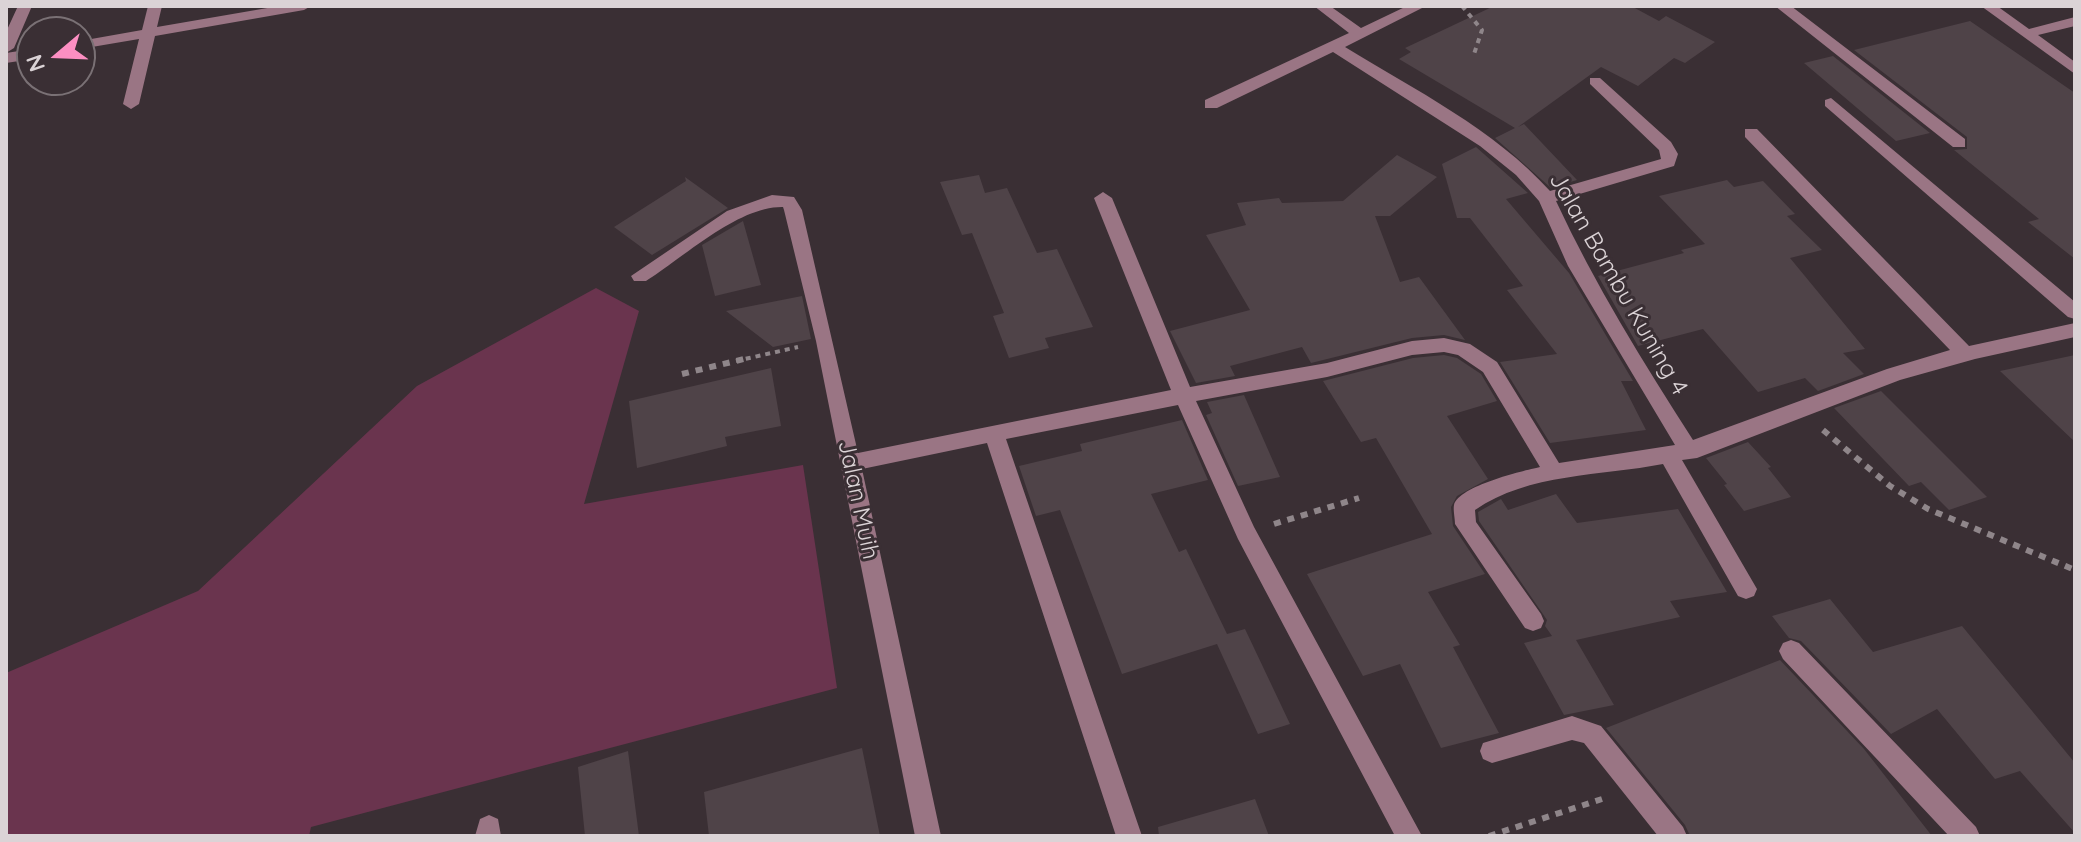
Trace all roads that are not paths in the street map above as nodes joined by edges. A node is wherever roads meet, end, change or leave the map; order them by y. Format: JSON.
{"nodes":[{"id":1,"x":25,"y":6,"type":"edge"},
{"id":2,"x":155,"y":6,"type":"edge"},
{"id":3,"x":304,"y":6,"type":"edge"},
{"id":4,"x":1321,"y":6,"type":"edge"},
{"id":5,"x":1419,"y":6,"type":"edge"},
{"id":6,"x":1782,"y":6,"type":"edge"},
{"id":7,"x":1988,"y":6,"type":"edge"},
{"id":8,"x":2075,"y":21,"type":"edge"},
{"id":9,"x":146,"y":32,"type":"junction"},
{"id":10,"x":1360,"y":34,"type":"junction"},
{"id":11,"x":2027,"y":34,"type":"junction"},
{"id":12,"x":96,"y":42,"type":"edge"},
{"id":13,"x":1333,"y":46,"type":"junction"},
{"id":14,"x":6,"y":48,"type":"edge"},
{"id":15,"x":2075,"y":69,"type":"edge"},
{"id":16,"x":1595,"y":81,"type":"dead end"},
{"id":17,"x":1831,"y":103,"type":"dead end"},
{"id":18,"x":131,"y":104,"type":"dead end"},
{"id":19,"x":1211,"y":104,"type":"dead end"},
{"id":20,"x":1751,"y":133,"type":"dead end"},
{"id":21,"x":1959,"y":143,"type":"dead end"},
{"id":22,"x":1103,"y":198,"type":"dead end"},
{"id":23,"x":1546,"y":198,"type":"junction"},
{"id":24,"x":640,"y":276,"type":"dead end"},
{"id":25,"x":2075,"y":312,"type":"edge"},
{"id":26,"x":2075,"y":330,"type":"edge"},
{"id":27,"x":1967,"y":356,"type":"junction"},
{"id":28,"x":1184,"y":397,"type":"junction"},
{"id":29,"x":994,"y":433,"type":"junction"},
{"id":30,"x":1679,"y":453,"type":"junction"},
{"id":31,"x":850,"y":463,"type":"junction"},
{"id":32,"x":1554,"y":472,"type":"junction"},
{"id":33,"x":1746,"y":589,"type":"dead end"},
{"id":34,"x":1533,"y":621,"type":"dead end"},
{"id":35,"x":1791,"y":651,"type":"dead end"},
{"id":36,"x":1492,"y":751,"type":"dead end"},
{"id":37,"x":928,"y":836,"type":"edge"},
{"id":38,"x":1129,"y":836,"type":"edge"},
{"id":39,"x":1409,"y":836,"type":"edge"},
{"id":40,"x":1674,"y":836,"type":"edge"},
{"id":41,"x":1967,"y":836,"type":"edge"}],
"edges":[{"from":1,"to":14,"type":"street"},
{"from":2,"to":9,"type":"street"},
{"from":3,"to":9,"type":"street"},
{"from":4,"to":10,"type":"street"},
{"from":5,"to":10,"type":"street"},
{"from":6,"to":21,"type":"street"},
{"from":7,"to":11,"type":"street"},
{"from":8,"to":11,"type":"street"},
{"from":9,"to":12,"type":"street"},
{"from":9,"to":18,"type":"street"},
{"from":10,"to":13,"type":"street"},
{"from":11,"to":15,"type":"street"},
{"from":13,"to":19,"type":"street"},
{"from":13,"to":23,"type":"street","name":"Jalan Bambu Kuning 4"},
{"from":16,"to":23,"type":"street"},
{"from":17,"to":25,"type":"street"},
{"from":20,"to":27,"type":"street"},
{"from":22,"to":28,"type":"street"},
{"from":23,"to":30,"type":"street","name":"Jalan Bambu Kuning 4"},
{"from":24,"to":31,"type":"street","name":"Jalan Muih"},
{"from":26,"to":27,"type":"street"},
{"from":27,"to":30,"type":"street"},
{"from":28,"to":29,"type":"street"},
{"from":28,"to":32,"type":"street"},
{"from":28,"to":39,"type":"street"},
{"from":29,"to":31,"type":"street"},
{"from":29,"to":38,"type":"street"},
{"from":30,"to":32,"type":"street"},
{"from":30,"to":33,"type":"street","name":"Jalan Bambu Kuning 4"},
{"from":31,"to":37,"type":"street","name":"Jalan Muih"},
{"from":32,"to":34,"type":"street"},
{"from":35,"to":41,"type":"street"},
{"from":36,"to":40,"type":"street"}]}
